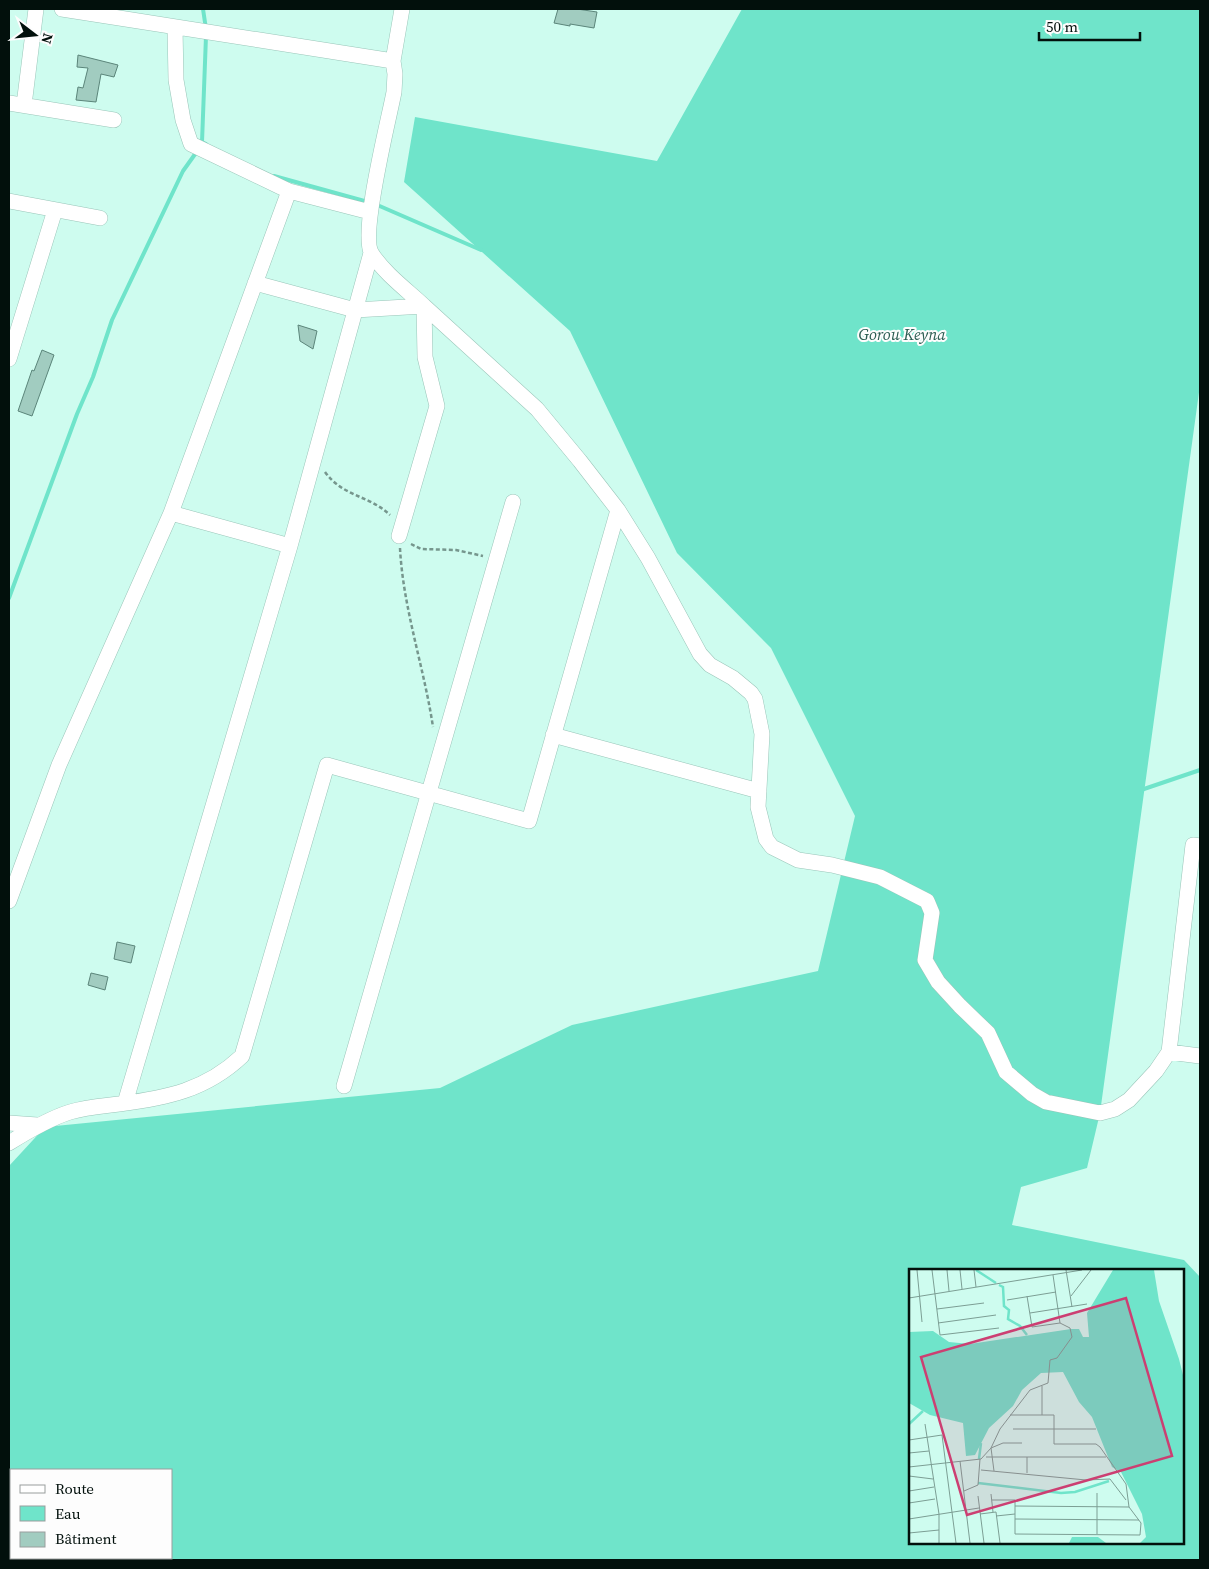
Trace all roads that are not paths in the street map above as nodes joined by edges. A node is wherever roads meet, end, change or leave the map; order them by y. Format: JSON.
{"nodes":[{"id":1,"x":36,"y":9,"type":"edge"},
{"id":2,"x":62,"y":9,"type":"edge"},
{"id":3,"x":402,"y":9,"type":"edge"},
{"id":4,"x":175,"y":28,"type":"junction"},
{"id":5,"x":392,"y":61,"type":"junction"},
{"id":6,"x":16,"y":104,"type":"edge"},
{"id":7,"x":114,"y":120,"type":"dead end"},
{"id":8,"x":289,"y":191,"type":"junction"},
{"id":9,"x":9,"y":201,"type":"edge"},
{"id":10,"x":55,"y":210,"type":"junction"},
{"id":11,"x":370,"y":212,"type":"junction"},
{"id":12,"x":100,"y":218,"type":"dead end"},
{"id":13,"x":371,"y":253,"type":"junction"},
{"id":14,"x":255,"y":283,"type":"junction"},
{"id":15,"x":424,"y":306,"type":"junction"},
{"id":16,"x":355,"y":310,"type":"junction"},
{"id":17,"x":9,"y":359,"type":"edge"},
{"id":18,"x":514,"y":502,"type":"dead end"},
{"id":19,"x":618,"y":510,"type":"junction"},
{"id":20,"x":171,"y":512,"type":"junction"},
{"id":21,"x":399,"y":536,"type":"road end"},
{"id":22,"x":290,"y":546,"type":"junction"},
{"id":23,"x":554,"y":735,"type":"junction"},
{"id":24,"x":759,"y":791,"type":"junction"},
{"id":25,"x":428,"y":794,"type":"junction"},
{"id":26,"x":1200,"y":846,"type":"edge"},
{"id":27,"x":9,"y":901,"type":"edge"},
{"id":28,"x":1169,"y":1052,"type":"junction"},
{"id":29,"x":1200,"y":1056,"type":"edge"},
{"id":30,"x":344,"y":1086,"type":"dead end"},
{"id":31,"x":125,"y":1103,"type":"junction"},
{"id":32,"x":9,"y":1123,"type":"edge"},
{"id":33,"x":40,"y":1125,"type":"junction"},
{"id":34,"x":9,"y":1143,"type":"edge"}],
"edges":[{"from":1,"to":6,"type":"street"},
{"from":2,"to":4,"type":"street"},
{"from":3,"to":5,"type":"street"},
{"from":4,"to":5,"type":"street"},
{"from":4,"to":8,"type":"street"},
{"from":5,"to":11,"type":"street"},
{"from":6,"to":7,"type":"street"},
{"from":8,"to":11,"type":"street"},
{"from":8,"to":14,"type":"street"},
{"from":9,"to":10,"type":"street"},
{"from":10,"to":12,"type":"street"},
{"from":10,"to":17,"type":"street"},
{"from":11,"to":13,"type":"street"},
{"from":13,"to":15,"type":"street"},
{"from":13,"to":16,"type":"street"},
{"from":14,"to":16,"type":"street"},
{"from":14,"to":20,"type":"street"},
{"from":15,"to":16,"type":"street"},
{"from":15,"to":19,"type":"street"},
{"from":15,"to":21,"type":"street"},
{"from":16,"to":22,"type":"street"},
{"from":18,"to":25,"type":"street"},
{"from":19,"to":23,"type":"street"},
{"from":19,"to":24,"type":"street"},
{"from":20,"to":22,"type":"street"},
{"from":20,"to":27,"type":"street"},
{"from":22,"to":31,"type":"street"},
{"from":23,"to":24,"type":"street"},
{"from":23,"to":25,"type":"street"},
{"from":24,"to":28,"type":"street"},
{"from":25,"to":30,"type":"street"},
{"from":25,"to":31,"type":"street"},
{"from":26,"to":28,"type":"street"},
{"from":28,"to":29,"type":"street"},
{"from":31,"to":33,"type":"street"},
{"from":32,"to":33,"type":"street"},
{"from":33,"to":34,"type":"street"}]}
